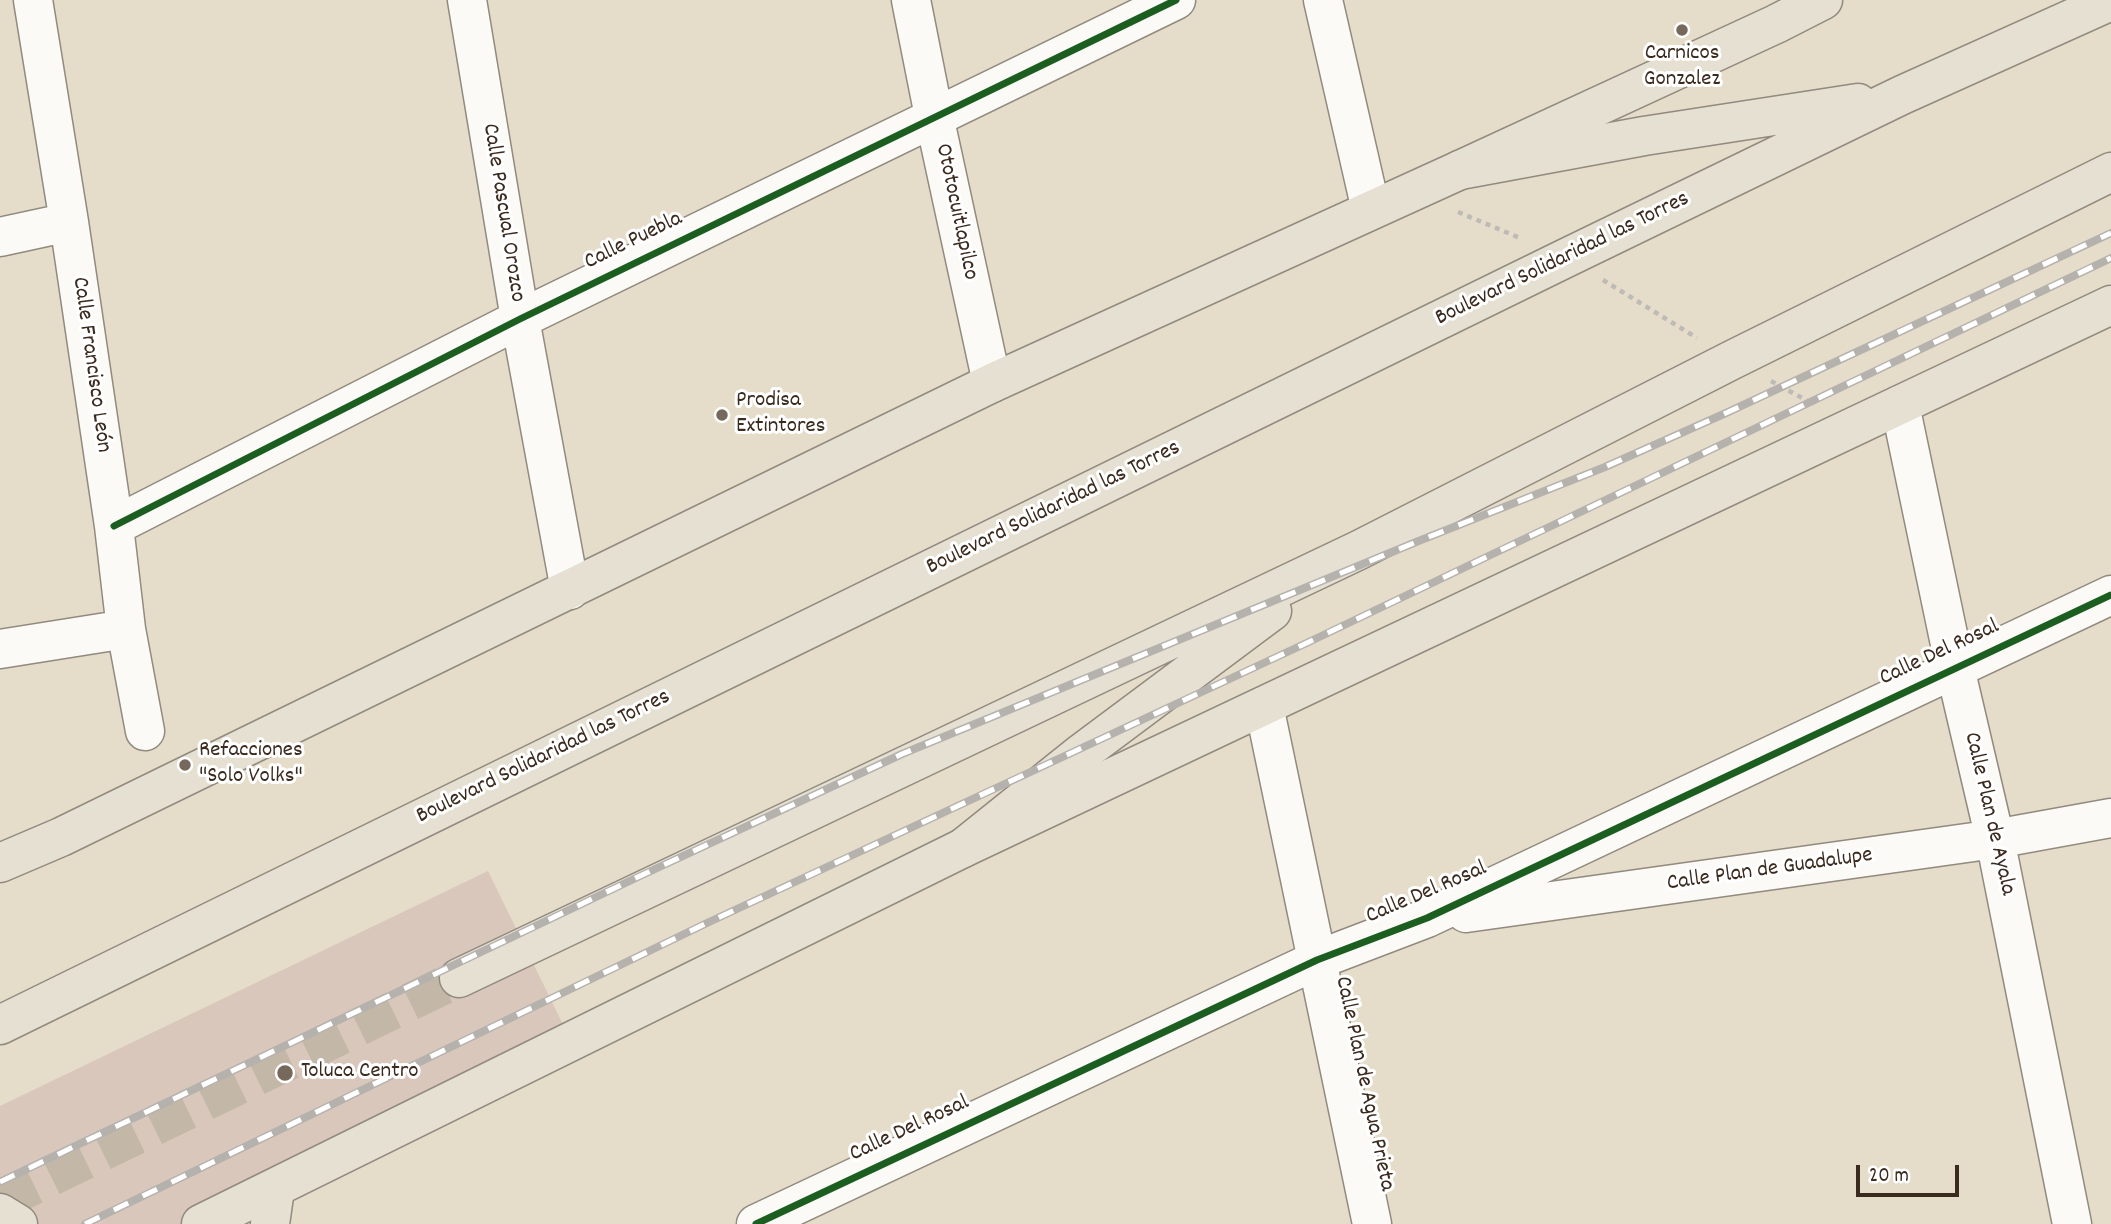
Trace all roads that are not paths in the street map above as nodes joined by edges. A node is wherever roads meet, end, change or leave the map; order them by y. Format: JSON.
{"nodes":[{"id":1,"x":33,"y":0,"type":"edge"},
{"id":2,"x":467,"y":0,"type":"edge"},
{"id":3,"x":911,"y":0,"type":"edge"},
{"id":4,"x":1175,"y":0,"type":"edge"},
{"id":5,"x":1323,"y":0,"type":"edge"},
{"id":6,"x":1823,"y":0,"type":"edge"},
{"id":7,"x":2111,"y":1,"type":"edge"},
{"id":8,"x":1902,"y":95,"type":"junction"},
{"id":9,"x":934,"y":116,"type":"junction"},
{"id":10,"x":1460,"y":170,"type":"junction"},
{"id":11,"x":2111,"y":172,"type":"edge"},
{"id":12,"x":1371,"y":210,"type":"junction"},
{"id":13,"x":69,"y":222,"type":"junction"},
{"id":14,"x":0,"y":237,"type":"edge"},
{"id":15,"x":2111,"y":305,"type":"edge"},
{"id":16,"x":520,"y":319,"type":"junction"},
{"id":17,"x":992,"y":383,"type":"junction"},
{"id":18,"x":1900,"y":405,"type":"junction"},
{"id":19,"x":114,"y":526,"type":"junction"},
{"id":20,"x":1359,"y":550,"type":"junction"},
{"id":21,"x":570,"y":590,"type":"junction"},
{"id":22,"x":2111,"y":595,"type":"edge"},
{"id":23,"x":126,"y":629,"type":"junction"},
{"id":24,"x":0,"y":649,"type":"edge"},
{"id":25,"x":1955,"y":668,"type":"junction"},
{"id":26,"x":1264,"y":706,"type":"junction"},
{"id":27,"x":145,"y":731,"type":"dead end"},
{"id":28,"x":2111,"y":818,"type":"edge"},
{"id":29,"x":1995,"y":839,"type":"junction"},
{"id":30,"x":963,"y":848,"type":"junction"},
{"id":31,"x":0,"y":863,"type":"edge"},
{"id":32,"x":1427,"y":918,"type":"junction"},
{"id":33,"x":1317,"y":960,"type":"junction"},
{"id":34,"x":459,"y":978,"type":"tunnel mouth"},
{"id":35,"x":0,"y":1025,"type":"edge"},
{"id":36,"x":273,"y":1206,"type":"edge"},
{"id":37,"x":0,"y":1213,"type":"edge"},
{"id":38,"x":18,"y":1224,"type":"edge"},
{"id":39,"x":201,"y":1224,"type":"edge"},
{"id":40,"x":755,"y":1224,"type":"edge"},
{"id":41,"x":1372,"y":1224,"type":"edge"},
{"id":42,"x":2072,"y":1224,"type":"edge"}],
"edges":[{"from":1,"to":13,"type":"street","name":"Calle Francisco León"},
{"from":2,"to":16,"type":"street","name":"Calle Pascual Orozco"},
{"from":3,"to":9,"type":"street","name":"Ototocuitlapilco"},
{"from":4,"to":9,"type":"street","name":"Calle Puebla"},
{"from":5,"to":12,"type":"street"},
{"from":6,"to":10,"type":"main road"},
{"from":7,"to":8,"type":"main road","name":"Boulevard Solidaridad las Torres"},
{"from":8,"to":10,"type":"main road"},
{"from":8,"to":35,"type":"main road","name":"Boulevard Solidaridad las Torres"},
{"from":9,"to":16,"type":"street","name":"Calle Puebla"},
{"from":9,"to":17,"type":"street","name":"Ototocuitlapilco"},
{"from":10,"to":12,"type":"main road"},
{"from":11,"to":20,"type":"main road"},
{"from":12,"to":17,"type":"main road"},
{"from":13,"to":14,"type":"street"},
{"from":13,"to":19,"type":"street","name":"Calle Francisco León"},
{"from":15,"to":18,"type":"main road"},
{"from":16,"to":19,"type":"street","name":"Calle Puebla"},
{"from":16,"to":21,"type":"street","name":"Calle Pascual Orozco"},
{"from":17,"to":21,"type":"main road"},
{"from":18,"to":25,"type":"street","name":"Calle Plan de Ayala"},
{"from":18,"to":26,"type":"main road"},
{"from":19,"to":23,"type":"street","name":"Calle Francisco León"},
{"from":20,"to":30,"type":"main road"},
{"from":20,"to":34,"type":"main road"},
{"from":21,"to":31,"type":"main road"},
{"from":22,"to":25,"type":"street","name":"Calle Del Rosal"},
{"from":23,"to":24,"type":"street"},
{"from":23,"to":27,"type":"street","name":"Calle Francisco León"},
{"from":25,"to":29,"type":"street","name":"Calle Plan de Ayala"},
{"from":25,"to":32,"type":"street","name":"Calle Del Rosal"},
{"from":26,"to":30,"type":"main road"},
{"from":26,"to":33,"type":"street","name":"Calle Plan de Agua Prieta"},
{"from":28,"to":29,"type":"street","name":"Calle Plan de Guadalupe"},
{"from":29,"to":32,"type":"street","name":"Calle Plan de Guadalupe"},
{"from":29,"to":42,"type":"street","name":"Calle Plan de Ayala"},
{"from":30,"to":36,"type":"main road"},
{"from":32,"to":33,"type":"street","name":"Calle Del Rosal"},
{"from":33,"to":40,"type":"street","name":"Calle Del Rosal"},
{"from":33,"to":41,"type":"street","name":"Calle Plan de Agua Prieta"},
{"from":36,"to":39,"type":"main road"},
{"from":37,"to":38,"type":"main road"}]}
